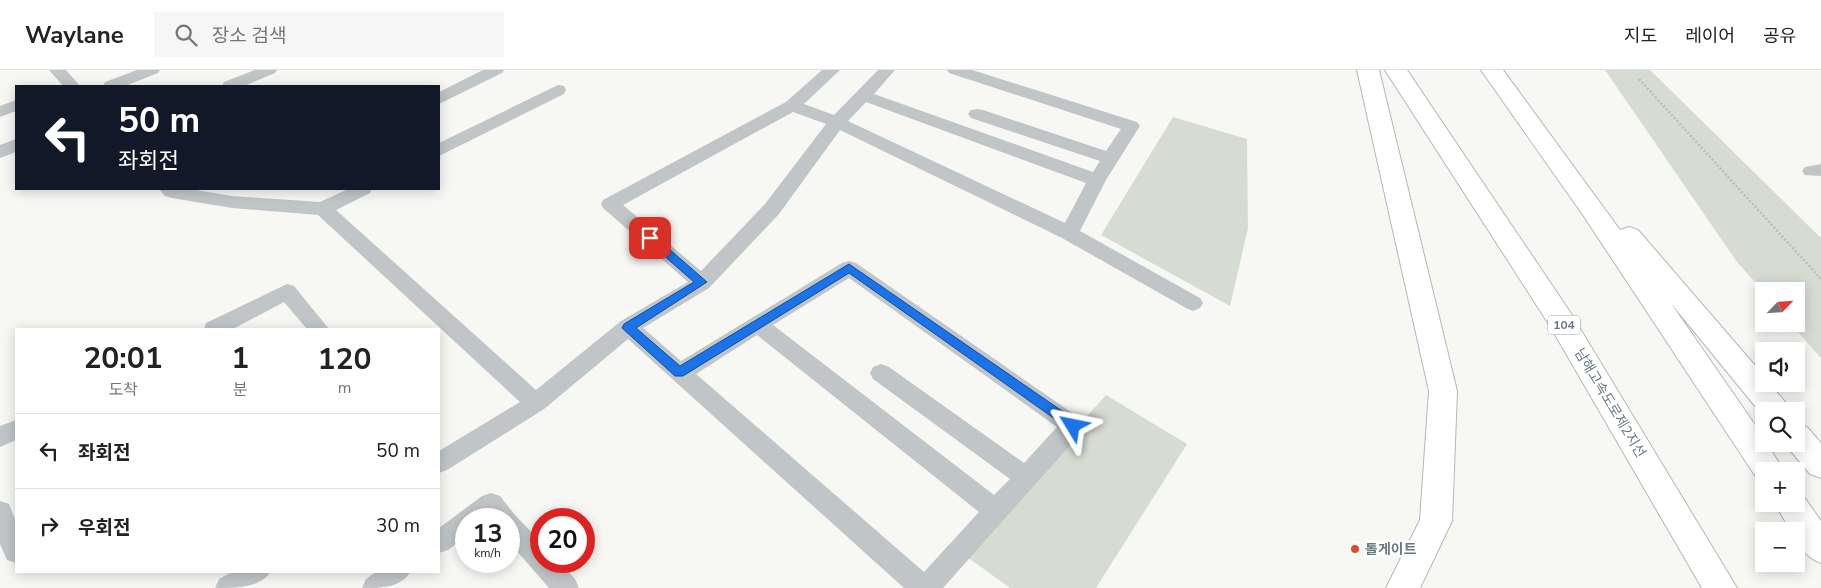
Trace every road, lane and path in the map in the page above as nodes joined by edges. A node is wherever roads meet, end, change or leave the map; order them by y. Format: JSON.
{"nodes":[{"id":1,"x":57,"y":70,"type":"edge"},
{"id":2,"x":152,"y":70,"type":"edge"},
{"id":3,"x":268,"y":70,"type":"edge"},
{"id":4,"x":496,"y":70,"type":"edge"},
{"id":5,"x":832,"y":70,"type":"edge"},
{"id":6,"x":888,"y":70,"type":"edge"},
{"id":7,"x":955,"y":70,"type":"edge"},
{"id":8,"x":1368,"y":70,"type":"edge"},
{"id":9,"x":1396,"y":70,"type":"edge"},
{"id":10,"x":1492,"y":70,"type":"edge"},
{"id":11,"x":1639,"y":79,"type":"dead end"},
{"id":12,"x":68,"y":85,"type":"edge"},
{"id":13,"x":114,"y":85,"type":"edge"},
{"id":14,"x":232,"y":85,"type":"edge"},
{"id":15,"x":558,"y":90,"type":"dead end"},
{"id":16,"x":862,"y":95,"type":"junction"},
{"id":17,"x":440,"y":98,"type":"edge"},
{"id":18,"x":1515,"y":100,"type":"junction"},
{"id":19,"x":15,"y":105,"type":"edge"},
{"id":20,"x":792,"y":106,"type":"junction"},
{"id":21,"x":0,"y":112,"type":"edge"},
{"id":22,"x":977,"y":114,"type":"dead end"},
{"id":23,"x":837,"y":122,"type":"junction"},
{"id":24,"x":15,"y":145,"type":"edge"},
{"id":25,"x":440,"y":149,"type":"edge"},
{"id":26,"x":0,"y":152,"type":"edge"},
{"id":27,"x":1110,"y":159,"type":"junction"},
{"id":28,"x":1098,"y":180,"type":"junction"},
{"id":29,"x":169,"y":190,"type":"edge"},
{"id":30,"x":256,"y":190,"type":"edge"},
{"id":31,"x":361,"y":190,"type":"edge"},
{"id":32,"x":232,"y":202,"type":"junction"},
{"id":33,"x":323,"y":209,"type":"junction"},
{"id":34,"x":1069,"y":233,"type":"junction"},
{"id":35,"x":1821,"y":278,"type":"edge"},
{"id":36,"x":702,"y":282,"type":"junction"},
{"id":37,"x":1193,"y":303,"type":"dead end"},
{"id":38,"x":758,"y":324,"type":"junction"},
{"id":39,"x":216,"y":328,"type":"edge"},
{"id":40,"x":318,"y":328,"type":"edge"},
{"id":41,"x":628,"y":328,"type":"junction"},
{"id":42,"x":679,"y":373,"type":"junction"},
{"id":43,"x":881,"y":373,"type":"dead end"},
{"id":44,"x":1768,"y":402,"type":"edge"},
{"id":45,"x":536,"y":403,"type":"junction"},
{"id":46,"x":15,"y":429,"type":"edge"},
{"id":47,"x":0,"y":437,"type":"edge"},
{"id":48,"x":1805,"y":446,"type":"edge"},
{"id":49,"x":1763,"y":462,"type":"edge"},
{"id":50,"x":440,"y":463,"type":"edge"},
{"id":51,"x":1821,"y":465,"type":"edge"},
{"id":52,"x":1027,"y":478,"type":"junction"},
{"id":53,"x":996,"y":511,"type":"junction"},
{"id":54,"x":0,"y":512,"type":"edge"},
{"id":55,"x":1796,"y":512,"type":"edge"},
{"id":56,"x":455,"y":530,"type":"edge"},
{"id":57,"x":520,"y":536,"type":"edge"},
{"id":58,"x":440,"y":541,"type":"edge"},
{"id":59,"x":530,"y":548,"type":"edge"},
{"id":60,"x":1821,"y":548,"type":"edge"},
{"id":61,"x":15,"y":550,"type":"edge"},
{"id":62,"x":254,"y":573,"type":"edge"},
{"id":63,"x":553,"y":573,"type":"edge"},
{"id":64,"x":228,"y":588,"type":"edge"},
{"id":65,"x":566,"y":588,"type":"edge"},
{"id":66,"x":924,"y":588,"type":"edge"},
{"id":67,"x":1403,"y":588,"type":"edge"},
{"id":68,"x":1720,"y":588,"type":"edge"}],
"edges":[{"from":1,"to":12,"type":"lane"},
{"from":2,"to":13,"type":"lane"},
{"from":3,"to":14,"type":"lane"},
{"from":4,"to":17,"type":"lane"},
{"from":5,"to":20,"type":"lane"},
{"from":6,"to":16,"type":"lane"},
{"from":7,"to":27,"type":"lane"},
{"from":8,"to":67,"type":"highway"},
{"from":9,"to":68,"type":"highway","name":"남해고속도로제2지선","number":"104"},
{"from":10,"to":18,"type":"highway"},
{"from":11,"to":35,"type":"path"},
{"from":15,"to":25,"type":"lane"},
{"from":16,"to":23,"type":"lane"},
{"from":16,"to":28,"type":"lane"},
{"from":18,"to":44,"type":"highway"},
{"from":18,"to":49,"type":"highway"},
{"from":19,"to":21,"type":"lane"},
{"from":20,"to":23,"type":"lane"},
{"from":20,"to":36,"type":"lane"},
{"from":22,"to":27,"type":"lane"},
{"from":23,"to":34,"type":"lane"},
{"from":23,"to":36,"type":"lane"},
{"from":24,"to":26,"type":"lane"},
{"from":27,"to":28,"type":"lane"},
{"from":28,"to":34,"type":"lane"},
{"from":29,"to":32,"type":"lane"},
{"from":30,"to":32,"type":"lane"},
{"from":31,"to":33,"type":"lane"},
{"from":32,"to":33,"type":"lane"},
{"from":33,"to":45,"type":"lane"},
{"from":34,"to":37,"type":"lane"},
{"from":36,"to":41,"type":"lane"},
{"from":38,"to":42,"type":"lane"},
{"from":38,"to":52,"type":"lane"},
{"from":38,"to":53,"type":"lane"},
{"from":39,"to":40,"type":"lane"},
{"from":41,"to":42,"type":"lane"},
{"from":41,"to":45,"type":"lane"},
{"from":42,"to":66,"type":"lane"},
{"from":43,"to":52,"type":"lane"},
{"from":45,"to":50,"type":"lane"},
{"from":46,"to":47,"type":"lane"},
{"from":48,"to":51,"type":"highway"},
{"from":52,"to":53,"type":"lane"},
{"from":53,"to":66,"type":"lane"},
{"from":54,"to":61,"type":"lane"},
{"from":55,"to":60,"type":"highway"},
{"from":56,"to":58,"type":"lane"},
{"from":57,"to":59,"type":"lane"},
{"from":62,"to":64,"type":"lane"},
{"from":63,"to":65,"type":"lane"}]}
